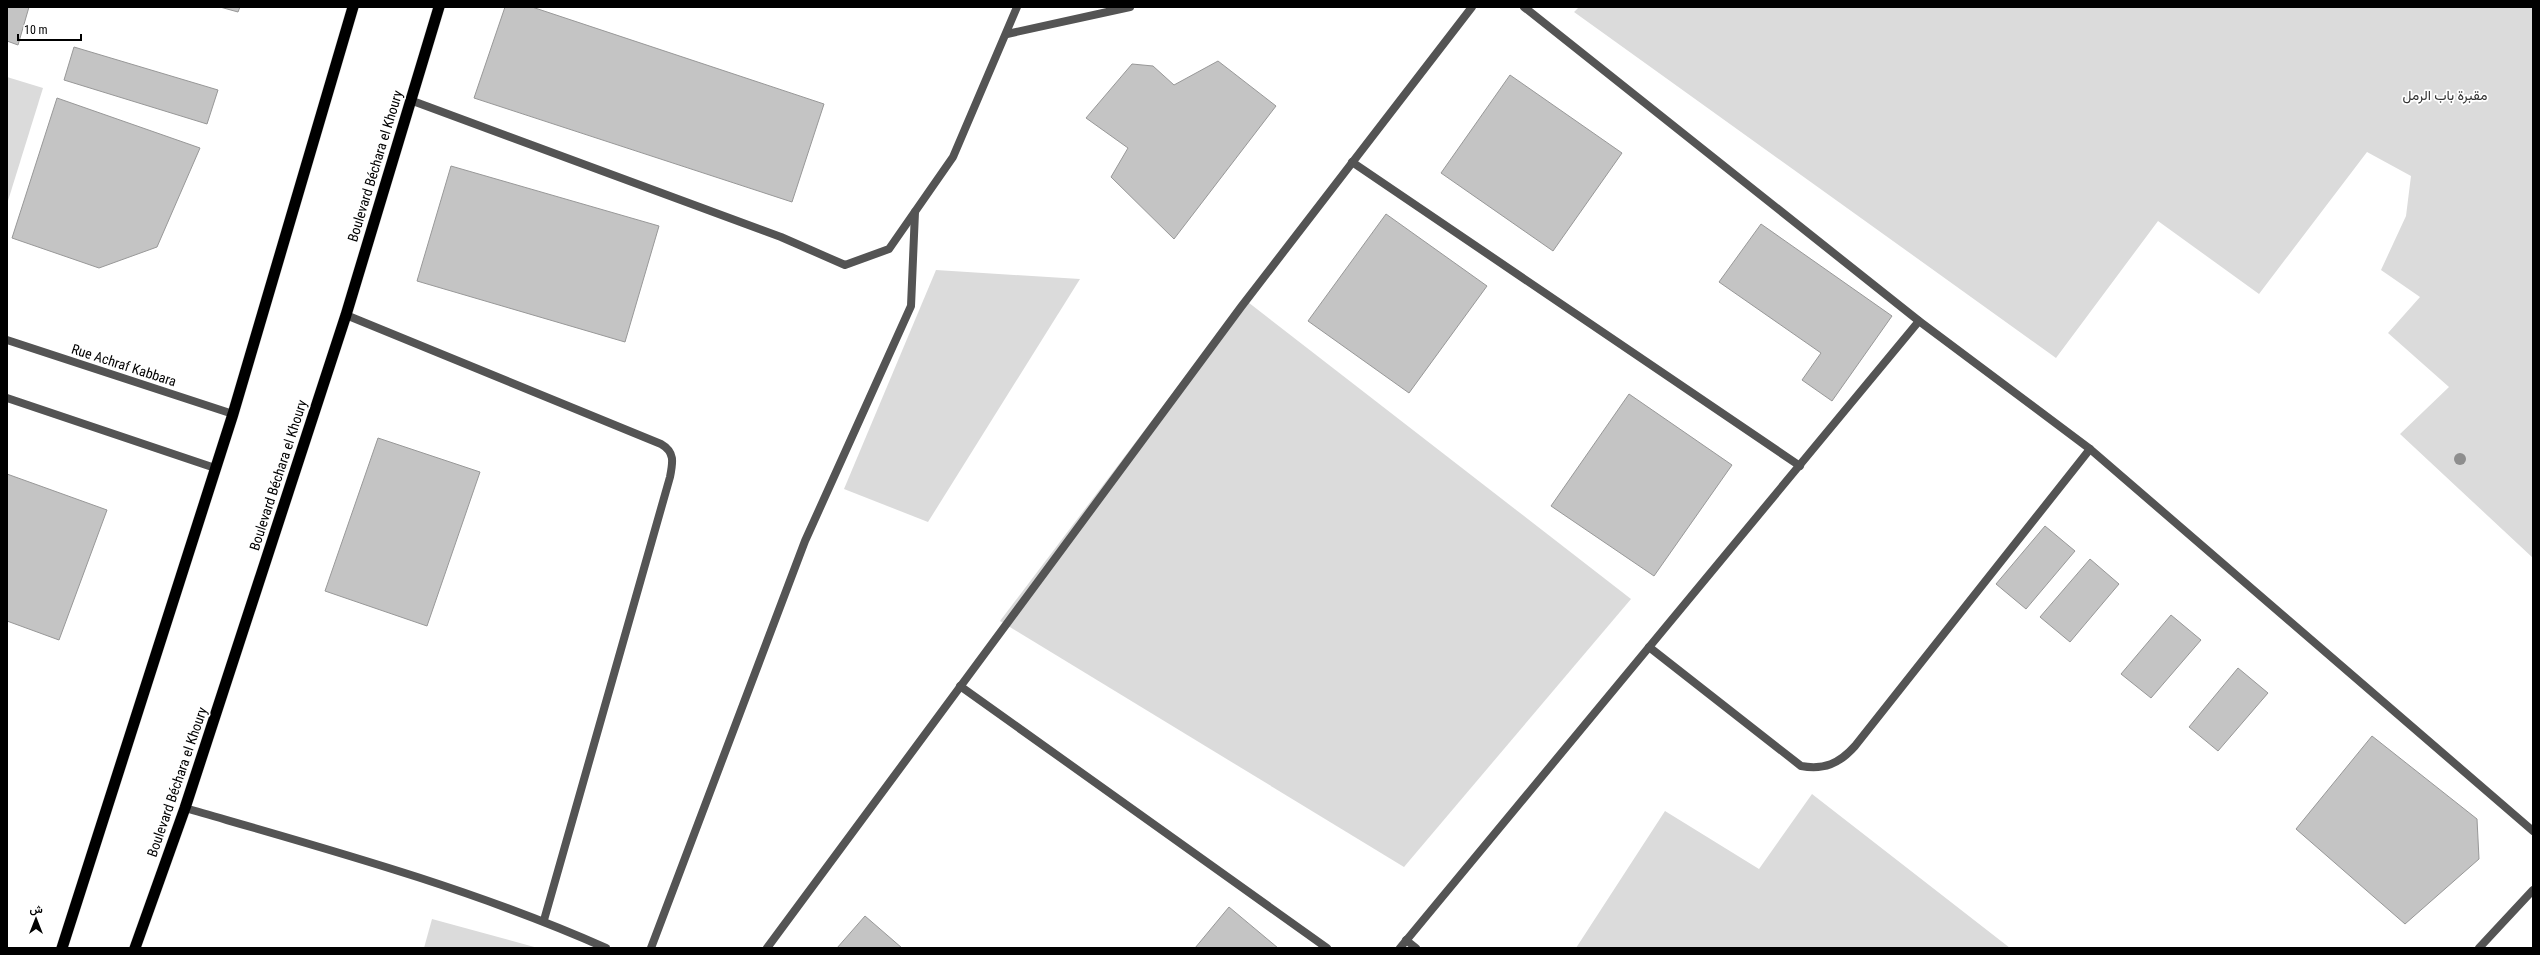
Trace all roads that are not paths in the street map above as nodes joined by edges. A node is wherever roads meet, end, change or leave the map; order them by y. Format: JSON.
{"nodes":[{"id":1,"x":353,"y":7,"type":"edge"},
{"id":2,"x":439,"y":7,"type":"edge"},
{"id":3,"x":1017,"y":7,"type":"edge"},
{"id":4,"x":1130,"y":7,"type":"edge"},
{"id":5,"x":1472,"y":7,"type":"edge"},
{"id":6,"x":1524,"y":7,"type":"edge"},
{"id":7,"x":1007,"y":34,"type":"junction"},
{"id":8,"x":410,"y":100,"type":"junction"},
{"id":9,"x":1352,"y":162,"type":"junction"},
{"id":10,"x":915,"y":212,"type":"junction"},
{"id":11,"x":346,"y":315,"type":"junction"},
{"id":12,"x":1920,"y":321,"type":"junction"},
{"id":13,"x":7,"y":340,"type":"edge"},
{"id":14,"x":7,"y":398,"type":"edge"},
{"id":15,"x":233,"y":414,"type":"junction"},
{"id":16,"x":2090,"y":449,"type":"junction"},
{"id":17,"x":1800,"y":466,"type":"junction"},
{"id":18,"x":215,"y":468,"type":"junction"},
{"id":19,"x":1650,"y":647,"type":"junction"},
{"id":20,"x":960,"y":686,"type":"junction"},
{"id":21,"x":185,"y":808,"type":"junction"},
{"id":22,"x":2533,"y":831,"type":"edge"},
{"id":23,"x":2533,"y":890,"type":"edge"},
{"id":24,"x":544,"y":920,"type":"junction"},
{"id":25,"x":1406,"y":940,"type":"junction"},
{"id":26,"x":62,"y":948,"type":"edge"},
{"id":27,"x":135,"y":948,"type":"edge"},
{"id":28,"x":606,"y":948,"type":"edge"},
{"id":29,"x":651,"y":948,"type":"edge"},
{"id":30,"x":767,"y":948,"type":"edge"},
{"id":31,"x":1327,"y":948,"type":"edge"},
{"id":32,"x":1400,"y":948,"type":"edge"},
{"id":33,"x":1416,"y":948,"type":"edge"},
{"id":34,"x":2479,"y":948,"type":"edge"}],
"edges":[{"from":1,"to":15,"type":"highway"},
{"from":2,"to":8,"type":"highway","name":"Boulevard Béchara el Khoury"},
{"from":3,"to":7,"type":"street"},
{"from":4,"to":7,"type":"street"},
{"from":5,"to":9,"type":"street"},
{"from":6,"to":12,"type":"street"},
{"from":7,"to":10,"type":"street"},
{"from":8,"to":10,"type":"street"},
{"from":8,"to":11,"type":"highway","name":"Boulevard Béchara el Khoury"},
{"from":9,"to":17,"type":"street"},
{"from":9,"to":20,"type":"street"},
{"from":10,"to":29,"type":"street"},
{"from":11,"to":21,"type":"highway","name":"Boulevard Béchara el Khoury"},
{"from":11,"to":24,"type":"street"},
{"from":12,"to":16,"type":"street"},
{"from":12,"to":17,"type":"street"},
{"from":13,"to":15,"type":"street","name":"Rue Achraf Kabbara"},
{"from":14,"to":18,"type":"street"},
{"from":15,"to":18,"type":"highway"},
{"from":16,"to":19,"type":"street"},
{"from":16,"to":22,"type":"street"},
{"from":17,"to":19,"type":"street"},
{"from":18,"to":26,"type":"highway"},
{"from":19,"to":25,"type":"street"},
{"from":20,"to":30,"type":"street"},
{"from":20,"to":31,"type":"street"},
{"from":21,"to":24,"type":"street"},
{"from":21,"to":27,"type":"highway","name":"Boulevard Béchara el Khoury"},
{"from":23,"to":34,"type":"street"},
{"from":24,"to":28,"type":"street"},
{"from":25,"to":32,"type":"street"},
{"from":25,"to":33,"type":"street"}]}
